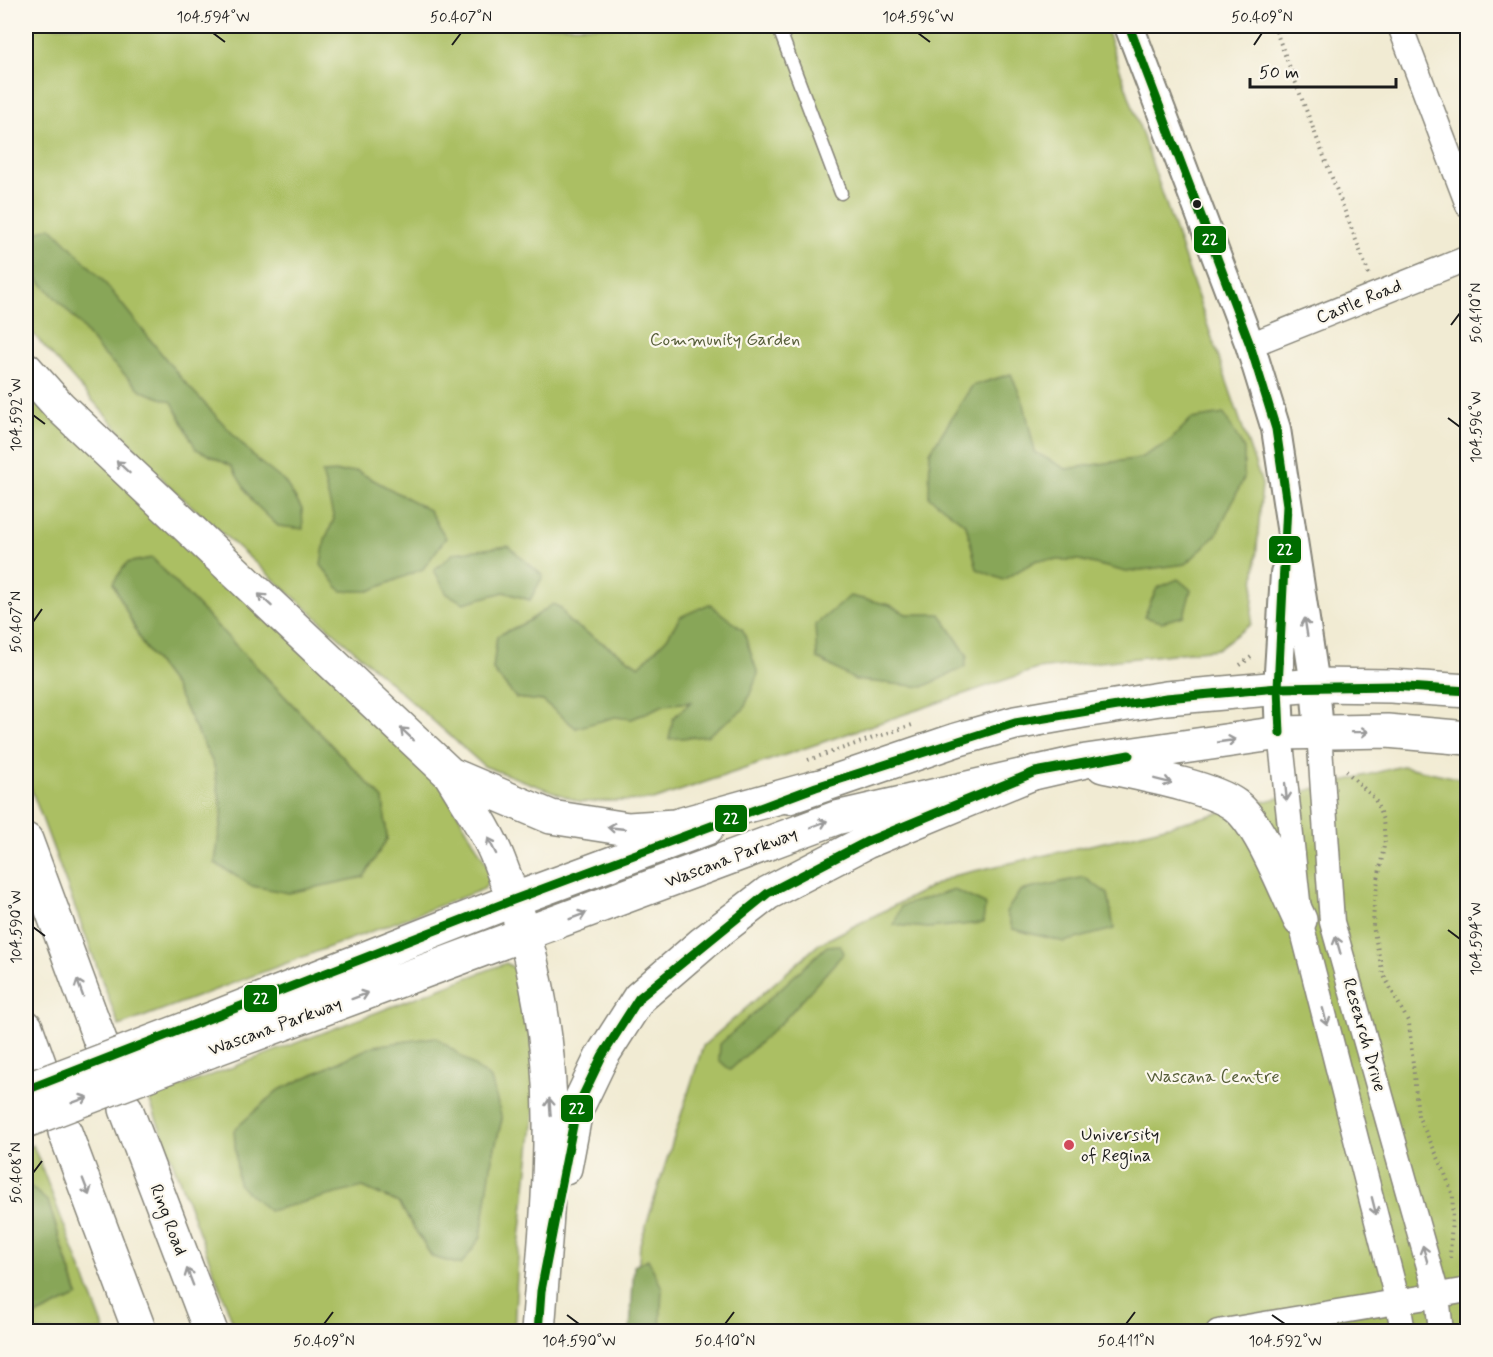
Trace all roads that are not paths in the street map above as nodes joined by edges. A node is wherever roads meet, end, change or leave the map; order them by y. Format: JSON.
{"nodes":[{"id":1,"x":778,"y":26,"type":"edge"},
{"id":2,"x":1129,"y":26,"type":"edge"},
{"id":3,"x":1400,"y":26,"type":"edge"},
{"id":4,"x":842,"y":193,"type":"dead end"},
{"id":5,"x":1467,"y":205,"type":"edge"},
{"id":6,"x":1467,"y":258,"type":"edge"},
{"id":7,"x":1250,"y":345,"type":"junction"},
{"id":8,"x":26,"y":369,"type":"edge"},
{"id":9,"x":1287,"y":505,"type":"junction"},
{"id":10,"x":1315,"y":685,"type":"junction"},
{"id":11,"x":1278,"y":688,"type":"junction"},
{"id":12,"x":1467,"y":691,"type":"edge"},
{"id":13,"x":1319,"y":732,"type":"junction"},
{"id":14,"x":1280,"y":734,"type":"junction"},
{"id":15,"x":1467,"y":738,"type":"edge"},
{"id":16,"x":1086,"y":761,"type":"junction"},
{"id":17,"x":1035,"y":772,"type":"junction"},
{"id":18,"x":450,"y":774,"type":"junction"},
{"id":19,"x":816,"y":788,"type":"junction"},
{"id":20,"x":26,"y":840,"type":"edge"},
{"id":21,"x":513,"y":900,"type":"junction"},
{"id":22,"x":1300,"y":920,"type":"junction"},
{"id":23,"x":523,"y":936,"type":"junction"},
{"id":24,"x":26,"y":1027,"type":"edge"},
{"id":25,"x":202,"y":1039,"type":"junction"},
{"id":26,"x":101,"y":1043,"type":"dead end"},
{"id":27,"x":33,"y":1078,"type":"edge"},
{"id":28,"x":126,"y":1109,"type":"dead end"},
{"id":29,"x":26,"y":1121,"type":"edge"},
{"id":30,"x":65,"y":1132,"type":"dead end"},
{"id":31,"x":541,"y":1291,"type":"junction"},
{"id":32,"x":1452,"y":1293,"type":"edge"},
{"id":33,"x":1398,"y":1303,"type":"junction"},
{"id":34,"x":140,"y":1332,"type":"edge"},
{"id":35,"x":211,"y":1332,"type":"edge"},
{"id":36,"x":538,"y":1332,"type":"edge"},
{"id":37,"x":1218,"y":1332,"type":"edge"},
{"id":38,"x":1403,"y":1332,"type":"edge"},
{"id":39,"x":1441,"y":1332,"type":"edge"}],
"edges":[{"from":1,"to":4,"type":"lane"},
{"from":2,"to":7,"type":"street"},
{"from":3,"to":5,"type":"street"},
{"from":6,"to":7,"type":"street","name":"Castle Road"},
{"from":7,"to":9,"type":"street"},
{"from":18,"to":8,"type":"main road","one_way":true},
{"from":10,"to":9,"type":"street","one_way":true},
{"from":9,"to":11,"type":"street"},
{"from":10,"to":11,"type":"main road","name":"Wascana Parkway"},
{"from":10,"to":12,"type":"main road","name":"Wascana Parkway"},
{"from":10,"to":13,"type":"street"},
{"from":11,"to":14,"type":"street"},
{"from":11,"to":19,"type":"main road","name":"Wascana Parkway"},
{"from":13,"to":14,"type":"main road","name":"Wascana Parkway"},
{"from":13,"to":15,"type":"main road","name":"Wascana Parkway","one_way":true},
{"from":32,"to":13,"type":"street","name":"Research Drive","one_way":true},
{"from":16,"to":14,"type":"main road","name":"Wascana Parkway","one_way":true},
{"from":14,"to":22,"type":"street","name":"Research Drive","one_way":true},
{"from":16,"to":17,"type":"main road","name":"Wascana Parkway"},
{"from":16,"to":22,"type":"main road","one_way":true},
{"from":23,"to":17,"type":"main road","name":"Wascana Parkway","one_way":true},
{"from":17,"to":31,"type":"main road"},
{"from":19,"to":18,"type":"main road","one_way":true},
{"from":21,"to":18,"type":"main road","one_way":true},
{"from":19,"to":21,"type":"main road","name":"Wascana Parkway"},
{"from":26,"to":20,"type":"main road","one_way":true},
{"from":21,"to":23,"type":"main road"},
{"from":21,"to":25,"type":"main road","name":"Wascana Parkway"},
{"from":22,"to":33,"type":"street","name":"Research Drive","one_way":true},
{"from":25,"to":23,"type":"main road","name":"Wascana Parkway","one_way":true},
{"from":31,"to":23,"type":"main road","one_way":true},
{"from":24,"to":27,"type":"main road"},
{"from":25,"to":27,"type":"main road","name":"Wascana Parkway","bridge":true},
{"from":29,"to":25,"type":"main road","name":"Wascana Parkway","one_way":true,"bridge":true},
{"from":35,"to":28,"type":"main road","name":"Ring Road","one_way":true},
{"from":30,"to":34,"type":"main road","one_way":true},
{"from":31,"to":36,"type":"main road"},
{"from":32,"to":33,"type":"street"},
{"from":32,"to":39,"type":"street","name":"Research Drive"},
{"from":33,"to":37,"type":"street"},
{"from":33,"to":38,"type":"street","name":"Research Drive"}]}
